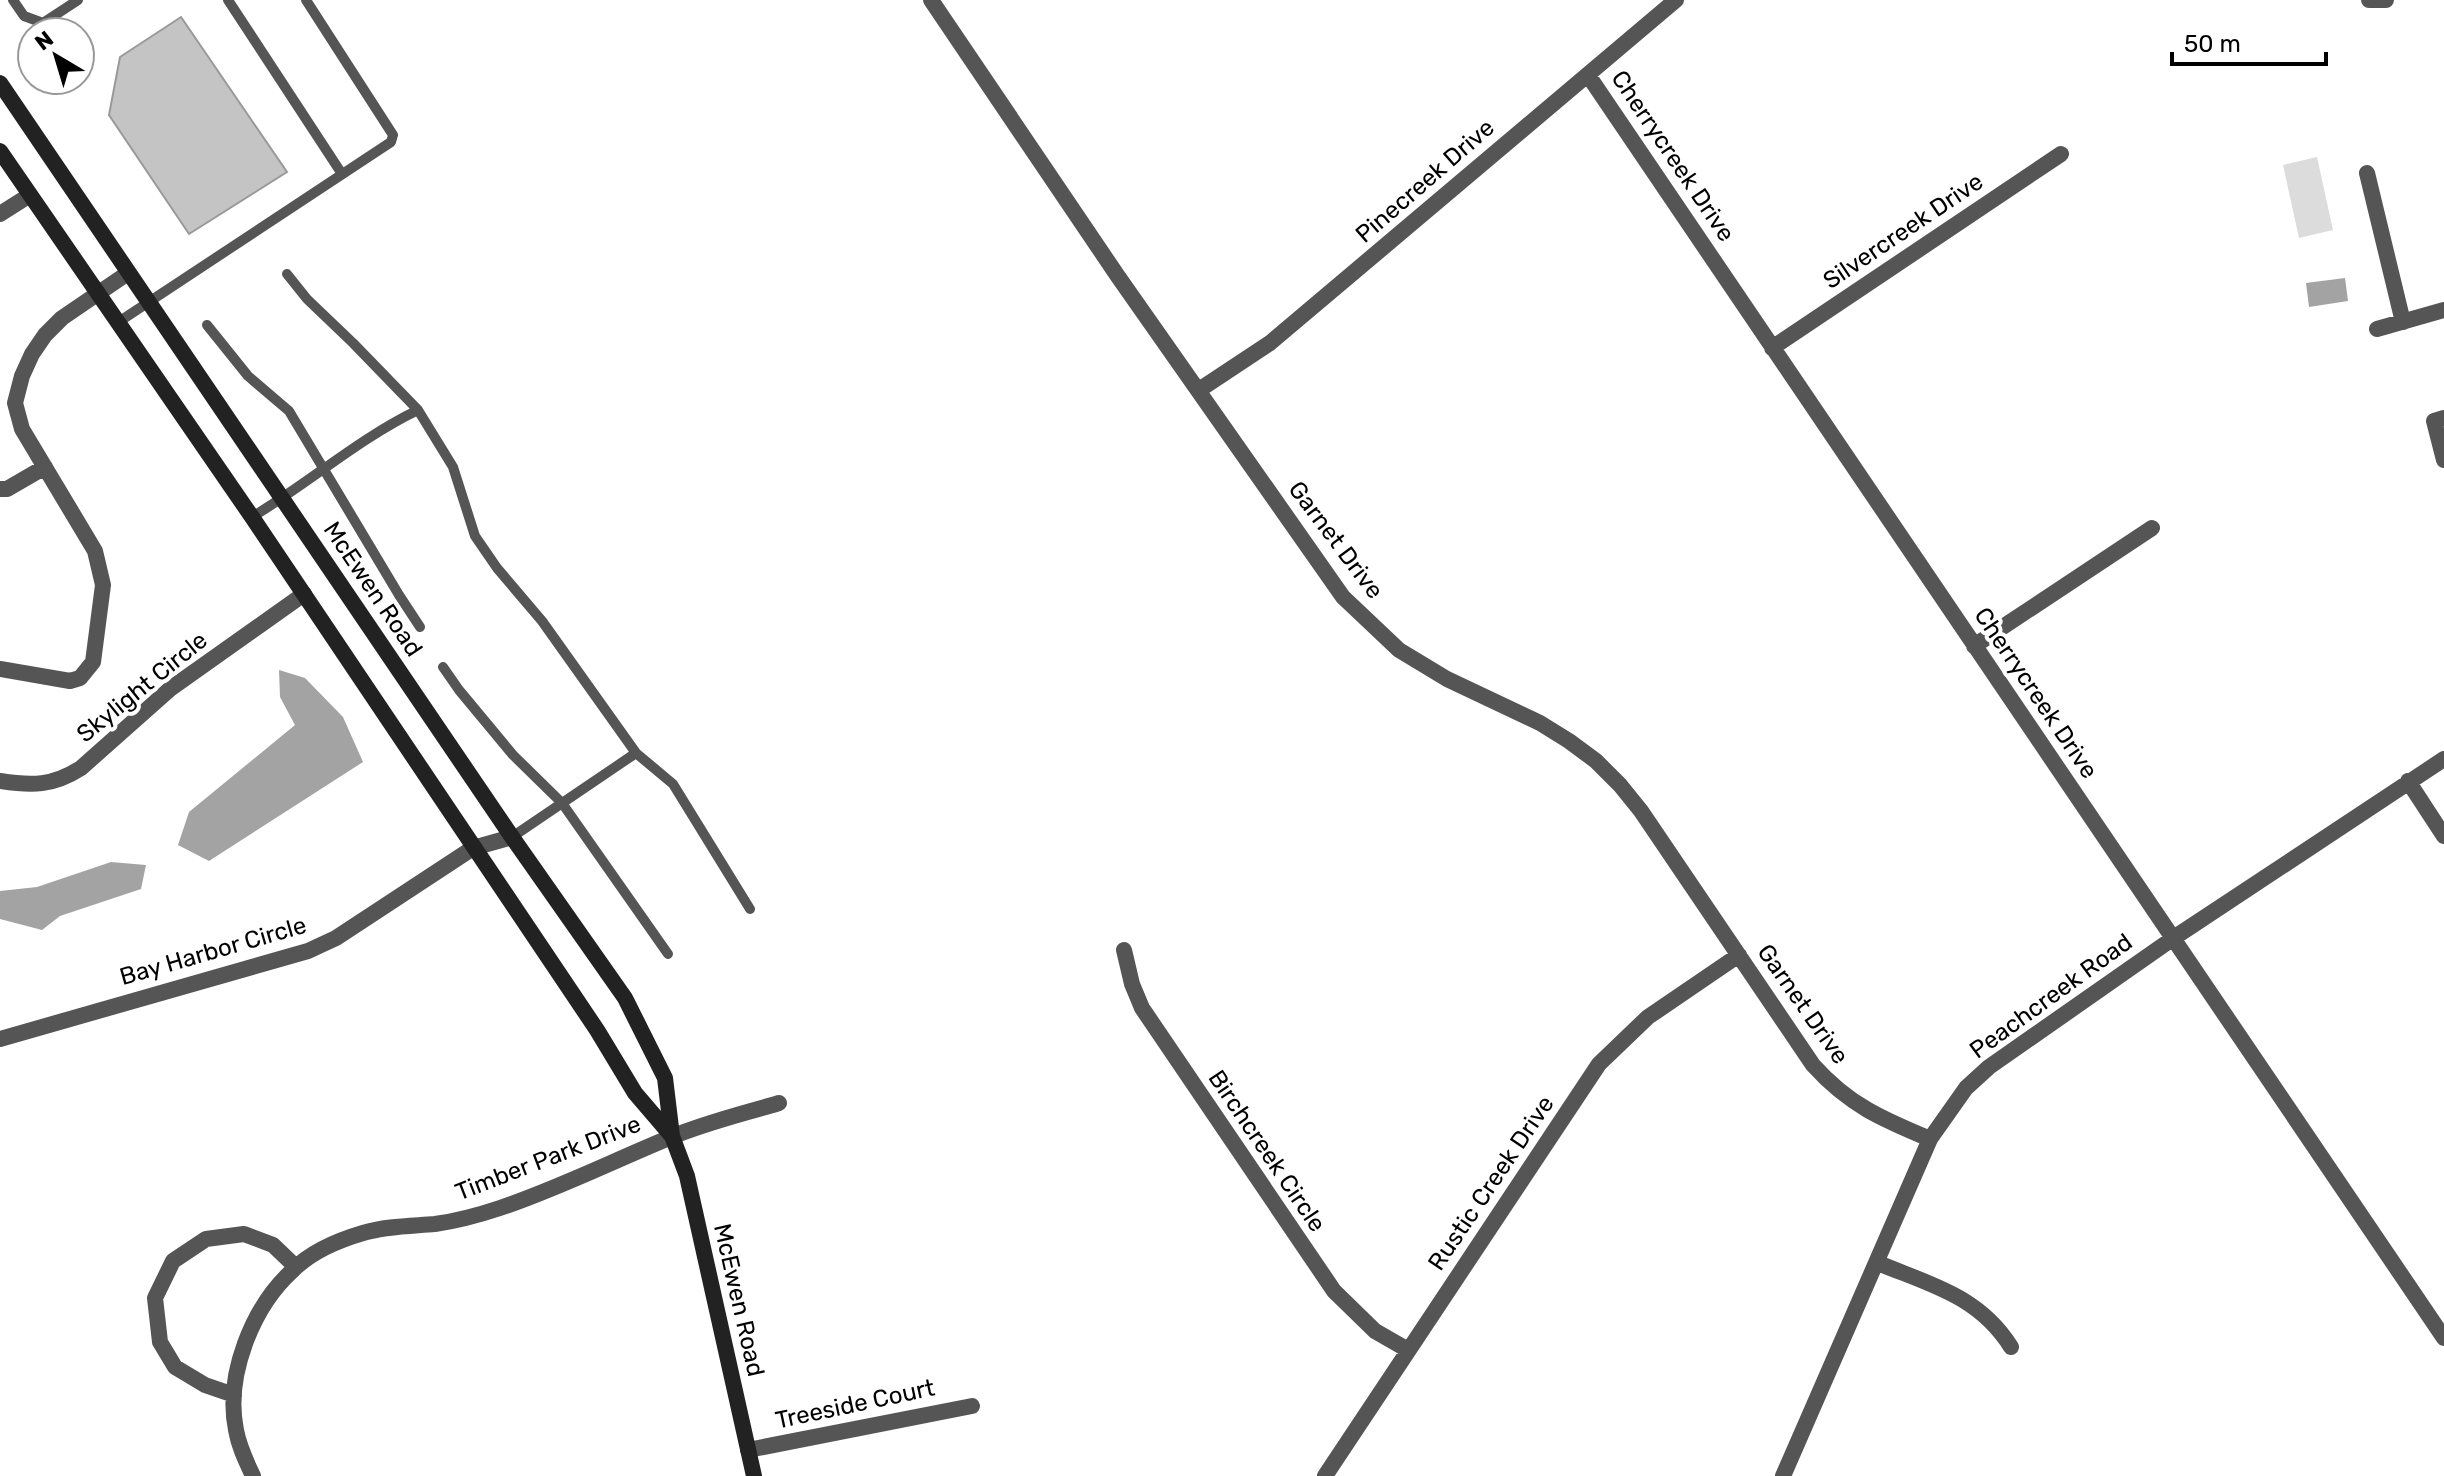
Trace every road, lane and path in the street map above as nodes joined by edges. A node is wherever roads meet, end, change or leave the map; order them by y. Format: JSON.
{"nodes":[{"id":1,"x":13,"y":0,"type":"edge"},
{"id":2,"x":78,"y":0,"type":"edge"},
{"id":3,"x":228,"y":0,"type":"edge"},
{"id":4,"x":306,"y":0,"type":"edge"},
{"id":5,"x":931,"y":0,"type":"edge"},
{"id":6,"x":1676,"y":0,"type":"edge"},
{"id":7,"x":2369,"y":0,"type":"edge"},
{"id":8,"x":2386,"y":0,"type":"edge"},
{"id":9,"x":1588,"y":75,"type":"junction"},
{"id":10,"x":0,"y":83,"type":"edge"},
{"id":11,"x":0,"y":151,"type":"edge"},
{"id":12,"x":2061,"y":154,"type":"dead end"},
{"id":13,"x":2367,"y":173,"type":"dead end"},
{"id":14,"x":342,"y":174,"type":"junction"},
{"id":15,"x":30,"y":195,"type":"junction"},
{"id":16,"x":0,"y":214,"type":"edge"},
{"id":17,"x":128,"y":273,"type":"junction"},
{"id":18,"x":287,"y":274,"type":"dead end"},
{"id":19,"x":98,"y":294,"type":"junction"},
{"id":20,"x":148,"y":302,"type":"junction"},
{"id":21,"x":2444,"y":310,"type":"edge"},
{"id":22,"x":2403,"y":322,"type":"junction"},
{"id":23,"x":117,"y":323,"type":"junction"},
{"id":24,"x":207,"y":325,"type":"dead end"},
{"id":25,"x":2377,"y":329,"type":"dead end"},
{"id":26,"x":1772,"y":348,"type":"junction"},
{"id":27,"x":1199,"y":390,"type":"junction"},
{"id":28,"x":15,"y":403,"type":"junction"},
{"id":29,"x":418,"y":410,"type":"junction"},
{"id":30,"x":0,"y":414,"type":"edge"},
{"id":31,"x":2439,"y":420,"type":"edge"},
{"id":32,"x":2444,"y":460,"type":"edge"},
{"id":33,"x":45,"y":467,"type":"junction"},
{"id":34,"x":325,"y":470,"type":"junction"},
{"id":35,"x":0,"y":489,"type":"edge"},
{"id":36,"x":283,"y":499,"type":"junction"},
{"id":37,"x":252,"y":517,"type":"junction"},
{"id":38,"x":2152,"y":528,"type":"dead end"},
{"id":39,"x":304,"y":594,"type":"junction"},
{"id":40,"x":420,"y":627,"type":"dead end"},
{"id":41,"x":1974,"y":646,"type":"junction"},
{"id":42,"x":443,"y":667,"type":"dead end"},
{"id":43,"x":0,"y":669,"type":"edge"},
{"id":44,"x":636,"y":753,"type":"junction"},
{"id":45,"x":2444,"y":759,"type":"edge"},
{"id":46,"x":0,"y":781,"type":"edge"},
{"id":47,"x":2408,"y":781,"type":"junction"},
{"id":48,"x":562,"y":803,"type":"junction"},
{"id":49,"x":2444,"y":836,"type":"edge"},
{"id":50,"x":512,"y":837,"type":"junction"},
{"id":51,"x":473,"y":848,"type":"junction"},
{"id":52,"x":750,"y":909,"type":"dead end"},
{"id":53,"x":2175,"y":937,"type":"junction"},
{"id":54,"x":1124,"y":950,"type":"dead end"},
{"id":55,"x":668,"y":954,"type":"dead end"},
{"id":56,"x":1739,"y":955,"type":"junction"},
{"id":57,"x":0,"y":1039,"type":"edge"},
{"id":58,"x":779,"y":1103,"type":"dead end"},
{"id":59,"x":672,"y":1136,"type":"junction"},
{"id":60,"x":1930,"y":1139,"type":"junction"},
{"id":61,"x":1878,"y":1263,"type":"junction"},
{"id":62,"x":296,"y":1267,"type":"junction"},
{"id":63,"x":2444,"y":1338,"type":"edge"},
{"id":64,"x":2011,"y":1347,"type":"dead end"},
{"id":65,"x":1408,"y":1350,"type":"junction"},
{"id":66,"x":234,"y":1395,"type":"junction"},
{"id":67,"x":972,"y":1406,"type":"dead end"},
{"id":68,"x":748,"y":1450,"type":"junction"},
{"id":69,"x":253,"y":1476,"type":"edge"},
{"id":70,"x":754,"y":1476,"type":"edge"},
{"id":71,"x":1325,"y":1476,"type":"edge"},
{"id":72,"x":1783,"y":1476,"type":"edge"}],
"edges":[{"from":1,"to":2,"type":"lane"},
{"from":3,"to":14,"type":"lane"},
{"from":4,"to":14,"type":"lane"},
{"from":5,"to":27,"type":"street","name":"Garnet Drive"},
{"from":6,"to":9,"type":"street","name":"Pinecreek Drive"},
{"from":7,"to":8,"type":"street"},
{"from":9,"to":26,"type":"street","name":"Cherrycreek Drive"},
{"from":9,"to":27,"type":"street","name":"Pinecreek Drive"},
{"from":10,"to":17,"type":"street","name":"McEwen Road"},
{"from":11,"to":15,"type":"street","name":"McEwen Road"},
{"from":12,"to":26,"type":"street","name":"Silvercreek Drive"},
{"from":13,"to":22,"type":"street"},
{"from":14,"to":20,"type":"lane"},
{"from":15,"to":16,"type":"street"},
{"from":15,"to":19,"type":"street","name":"McEwen Road"},
{"from":17,"to":19,"type":"street"},
{"from":17,"to":20,"type":"street","name":"McEwen Road"},
{"from":18,"to":29,"type":"lane"},
{"from":19,"to":23,"type":"street","name":"McEwen Road"},
{"from":19,"to":28,"type":"street"},
{"from":20,"to":23,"type":"lane"},
{"from":20,"to":36,"type":"street","name":"McEwen Road"},
{"from":21,"to":22,"type":"street"},
{"from":22,"to":25,"type":"street"},
{"from":23,"to":37,"type":"street","name":"McEwen Road"},
{"from":24,"to":34,"type":"lane"},
{"from":26,"to":41,"type":"street","name":"Cherrycreek Drive"},
{"from":27,"to":56,"type":"street","name":"Garnet Drive"},
{"from":28,"to":30,"type":"street"},
{"from":28,"to":33,"type":"street"},
{"from":29,"to":34,"type":"lane"},
{"from":29,"to":44,"type":"lane"},
{"from":31,"to":32,"type":"street"},
{"from":33,"to":35,"type":"street"},
{"from":33,"to":43,"type":"street"},
{"from":34,"to":36,"type":"lane"},
{"from":34,"to":40,"type":"lane"},
{"from":36,"to":37,"type":"lane"},
{"from":36,"to":50,"type":"street","name":"McEwen Road"},
{"from":37,"to":39,"type":"street","name":"McEwen Road"},
{"from":38,"to":41,"type":"street"},
{"from":39,"to":46,"type":"street","name":"Skylight Circle"},
{"from":39,"to":51,"type":"street","name":"McEwen Road"},
{"from":41,"to":53,"type":"street","name":"Cherrycreek Drive"},
{"from":42,"to":48,"type":"lane"},
{"from":44,"to":48,"type":"lane"},
{"from":44,"to":52,"type":"lane"},
{"from":45,"to":47,"type":"street","name":"Peachcreek Road"},
{"from":47,"to":49,"type":"street"},
{"from":47,"to":53,"type":"street","name":"Peachcreek Road"},
{"from":48,"to":50,"type":"lane"},
{"from":48,"to":55,"type":"lane"},
{"from":50,"to":51,"type":"street","name":"Bay Harbor Circle"},
{"from":50,"to":59,"type":"street","name":"McEwen Road"},
{"from":51,"to":57,"type":"street","name":"Bay Harbor Circle"},
{"from":51,"to":59,"type":"street","name":"McEwen Road"},
{"from":53,"to":60,"type":"street","name":"Peachcreek Road"},
{"from":53,"to":63,"type":"street","name":"Cherrycreek Drive"},
{"from":54,"to":65,"type":"street","name":"Birchcreek Circle"},
{"from":56,"to":60,"type":"street","name":"Garnet Drive"},
{"from":56,"to":65,"type":"street","name":"Rustic Creek Drive"},
{"from":58,"to":59,"type":"street","name":"Timber Park Drive"},
{"from":59,"to":62,"type":"street","name":"Timber Park Drive"},
{"from":59,"to":68,"type":"street","name":"McEwen Road"},
{"from":60,"to":61,"type":"street","name":"Peachcreek Road"},
{"from":61,"to":64,"type":"street"},
{"from":61,"to":72,"type":"street","name":"Peachcreek Road"},
{"from":62,"to":66,"type":"street","name":"Timber Park Drive"},
{"from":62,"to":66,"type":"street"},
{"from":65,"to":71,"type":"street","name":"Rustic Creek Drive"},
{"from":66,"to":69,"type":"street","name":"Timber Park Drive"},
{"from":67,"to":68,"type":"street","name":"Treeside Court"},
{"from":68,"to":70,"type":"street","name":"McEwen Road"}]}
